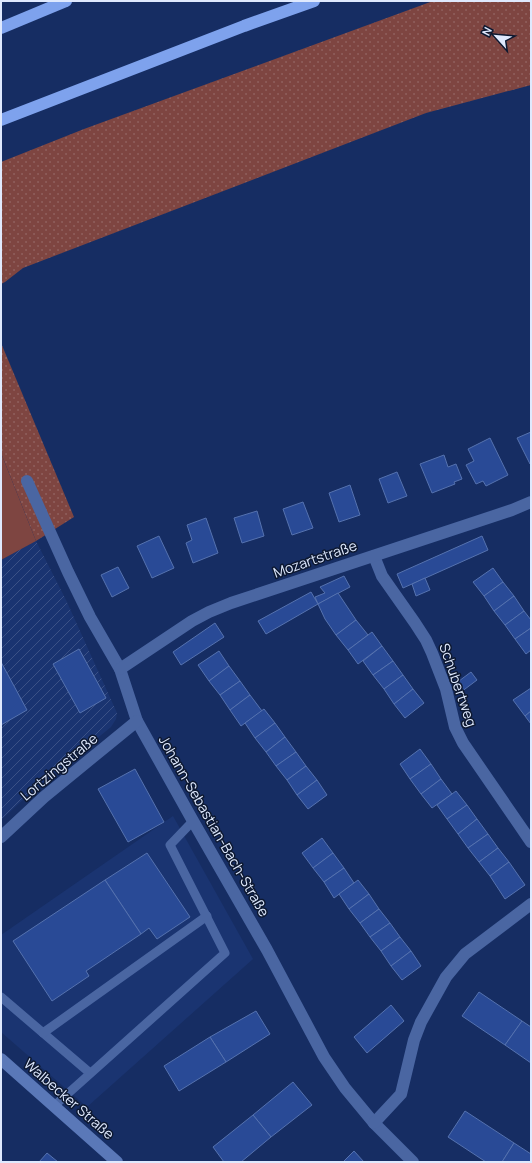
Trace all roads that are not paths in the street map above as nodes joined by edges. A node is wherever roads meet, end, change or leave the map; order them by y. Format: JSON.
{"nodes":[{"id":1,"x":66,"y":1,"type":"edge"},
{"id":2,"x":314,"y":1,"type":"edge"},
{"id":3,"x":1,"y":28,"type":"edge"},
{"id":4,"x":1,"y":120,"type":"edge"},
{"id":5,"x":27,"y":481,"type":"dead end"},
{"id":6,"x":531,"y":502,"type":"edge"},
{"id":7,"x":374,"y":556,"type":"junction"},
{"id":8,"x":120,"y":669,"type":"junction"},
{"id":9,"x":137,"y":721,"type":"junction"},
{"id":10,"x":193,"y":821,"type":"junction"},
{"id":11,"x":1,"y":837,"type":"edge"},
{"id":12,"x":531,"y":842,"type":"edge"},
{"id":13,"x":531,"y":904,"type":"edge"},
{"id":14,"x":207,"y":916,"type":"junction"},
{"id":15,"x":1,"y":996,"type":"edge"},
{"id":16,"x":43,"y":1033,"type":"junction"},
{"id":17,"x":1,"y":1059,"type":"edge"},
{"id":18,"x":90,"y":1073,"type":"junction"},
{"id":19,"x":54,"y":1106,"type":"junction"},
{"id":20,"x":374,"y":1122,"type":"junction"},
{"id":21,"x":117,"y":1162,"type":"edge"},
{"id":22,"x":413,"y":1162,"type":"edge"}],
"edges":[{"from":1,"to":3,"type":"highway"},
{"from":2,"to":4,"type":"highway"},
{"from":5,"to":8,"type":"street","name":"Johann-Sebastian-Bach-Straße"},
{"from":6,"to":7,"type":"street","name":"Mozartstraße"},
{"from":7,"to":8,"type":"street","name":"Mozartstraße"},
{"from":7,"to":12,"type":"street","name":"Schubertweg"},
{"from":8,"to":9,"type":"street","name":"Johann-Sebastian-Bach-Straße"},
{"from":9,"to":10,"type":"street","name":"Johann-Sebastian-Bach-Straße"},
{"from":9,"to":11,"type":"street","name":"Lortzingstraße"},
{"from":10,"to":14,"type":"lane"},
{"from":10,"to":20,"type":"street","name":"Johann-Sebastian-Bach-Straße"},
{"from":13,"to":20,"type":"street"},
{"from":14,"to":16,"type":"lane"},
{"from":14,"to":18,"type":"lane"},
{"from":15,"to":16,"type":"lane"},
{"from":16,"to":18,"type":"lane"},
{"from":17,"to":19,"type":"main road","name":"Walbecker Straße"},
{"from":18,"to":19,"type":"lane"},
{"from":19,"to":21,"type":"main road","name":"Walbecker Straße"},
{"from":20,"to":22,"type":"street","name":"Johann-Sebastian-Bach-Straße"}]}
